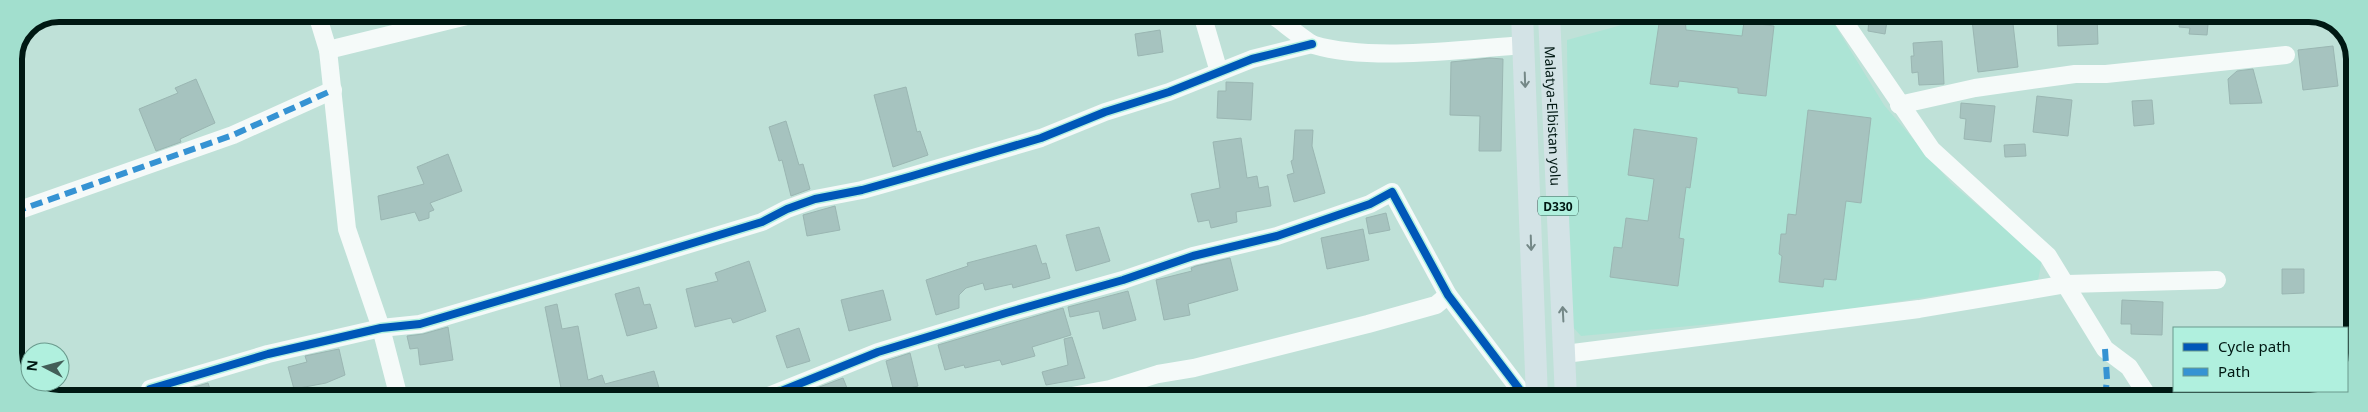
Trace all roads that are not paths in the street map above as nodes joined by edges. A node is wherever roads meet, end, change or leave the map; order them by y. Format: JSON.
{"nodes":[{"id":1,"x":319,"y":22,"type":"edge"},
{"id":2,"x":442,"y":22,"type":"edge"},
{"id":3,"x":1204,"y":23,"type":"edge"},
{"id":4,"x":1285,"y":23,"type":"edge"},
{"id":5,"x":1523,"y":23,"type":"edge"},
{"id":6,"x":1549,"y":23,"type":"edge"},
{"id":7,"x":1844,"y":23,"type":"edge"},
{"id":8,"x":1312,"y":44,"type":"junction"},
{"id":9,"x":1524,"y":45,"type":"junction"},
{"id":10,"x":328,"y":50,"type":"junction"},
{"id":11,"x":2286,"y":55,"type":"dead end"},
{"id":12,"x":1219,"y":72,"type":"junction"},
{"id":13,"x":333,"y":90,"type":"junction"},
{"id":14,"x":1899,"y":105,"type":"junction"},
{"id":15,"x":23,"y":209,"type":"edge"},
{"id":16,"x":2218,"y":280,"type":"dead end"},
{"id":17,"x":2066,"y":284,"type":"junction"},
{"id":18,"x":1448,"y":295,"type":"junction"},
{"id":19,"x":380,"y":328,"type":"junction"},
{"id":20,"x":1564,"y":354,"type":"junction"},
{"id":21,"x":153,"y":389,"type":"edge"},
{"id":22,"x":397,"y":389,"type":"edge"},
{"id":23,"x":786,"y":389,"type":"edge"},
{"id":24,"x":1107,"y":389,"type":"edge"},
{"id":25,"x":1520,"y":390,"type":"edge"},
{"id":26,"x":1537,"y":390,"type":"edge"},
{"id":27,"x":1566,"y":390,"type":"edge"},
{"id":28,"x":2144,"y":390,"type":"edge"}],
"edges":[{"from":1,"to":10,"type":"street"},
{"from":2,"to":10,"type":"street"},
{"from":3,"to":12,"type":"street"},
{"from":4,"to":8,"type":"street"},
{"from":5,"to":9,"type":"main road","name":"Malatya-Elbistan yolu","number":"D330"},
{"from":20,"to":6,"type":"main road","name":"Malatya-Elbistan yolu","number":"D330","one_way":true},
{"from":7,"to":14,"type":"street"},
{"from":8,"to":9,"type":"street"},
{"from":8,"to":12,"type":"street"},
{"from":9,"to":26,"type":"main road","name":"Malatya-Elbistan yolu","number":"D330","one_way":true},
{"from":10,"to":13,"type":"street"},
{"from":11,"to":14,"type":"street"},
{"from":12,"to":19,"type":"street"},
{"from":13,"to":15,"type":"street"},
{"from":13,"to":19,"type":"street"},
{"from":14,"to":17,"type":"street"},
{"from":16,"to":17,"type":"street"},
{"from":17,"to":20,"type":"street"},
{"from":17,"to":28,"type":"street"},
{"from":18,"to":23,"type":"street"},
{"from":18,"to":24,"type":"street"},
{"from":18,"to":25,"type":"street"},
{"from":19,"to":21,"type":"street"},
{"from":19,"to":22,"type":"street"},
{"from":20,"to":27,"type":"main road","name":"Malatya-Elbistan yolu","number":"D330"}]}
